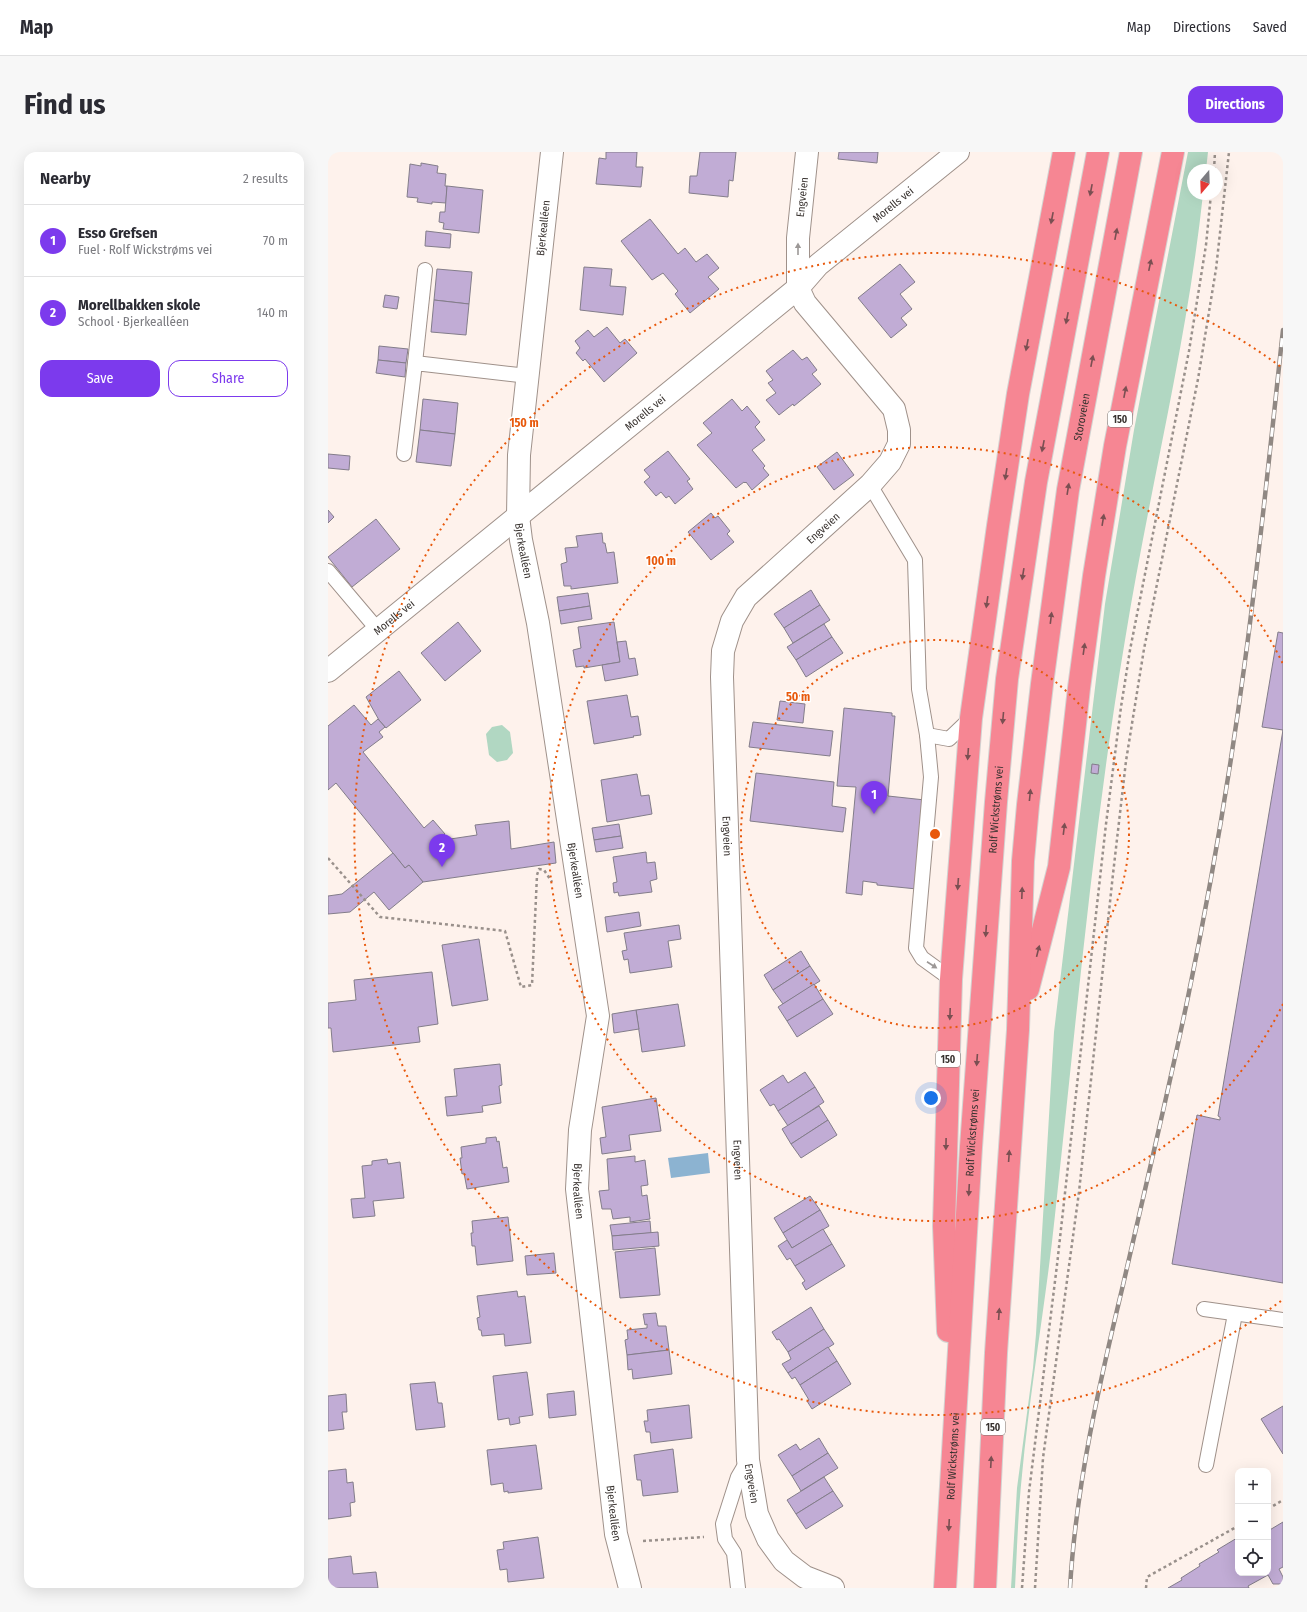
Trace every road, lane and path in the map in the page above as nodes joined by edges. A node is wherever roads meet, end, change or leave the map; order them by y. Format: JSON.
{"nodes":[{"id":1,"x":552,"y":152,"type":"edge"},
{"id":2,"x":807,"y":152,"type":"edge"},
{"id":3,"x":958,"y":152,"type":"edge"},
{"id":4,"x":1064,"y":152,"type":"edge"},
{"id":5,"x":1098,"y":152,"type":"edge"},
{"id":6,"x":1131,"y":152,"type":"edge"},
{"id":7,"x":1173,"y":152,"type":"edge"},
{"id":8,"x":1215,"y":152,"type":"edge"},
{"id":9,"x":1229,"y":152,"type":"edge"},
{"id":10,"x":1214,"y":164,"type":"edge"},
{"id":11,"x":1210,"y":200,"type":"edge"},
{"id":12,"x":425,"y":270,"type":"dead end"},
{"id":13,"x":798,"y":288,"type":"junction"},
{"id":14,"x":415,"y":363,"type":"junction"},
{"id":15,"x":528,"y":376,"type":"junction"},
{"id":16,"x":404,"y":454,"type":"dead end"},
{"id":17,"x":870,"y":486,"type":"junction"},
{"id":18,"x":518,"y":516,"type":"junction"},
{"id":19,"x":328,"y":571,"type":"edge"},
{"id":20,"x":378,"y":630,"type":"junction"},
{"id":21,"x":328,"y":671,"type":"edge"},
{"id":22,"x":971,"y":718,"type":"junction"},
{"id":23,"x":927,"y":736,"type":"junction"},
{"id":24,"x":329,"y":860,"type":"edge"},
{"id":25,"x":552,"y":883,"type":"dead end"},
{"id":26,"x":951,"y":979,"type":"junction"},
{"id":27,"x":1018,"y":1030,"type":"junction"},
{"id":28,"x":1204,"y":1309,"type":"dead end"},
{"id":29,"x":1236,"y":1314,"type":"junction"},
{"id":30,"x":1283,"y":1320,"type":"edge"},
{"id":31,"x":953,"y":1444,"type":"junction"},
{"id":32,"x":748,"y":1460,"type":"junction"},
{"id":33,"x":1206,"y":1465,"type":"dead end"},
{"id":34,"x":1283,"y":1500,"type":"edge"},
{"id":35,"x":1271,"y":1507,"type":"edge"},
{"id":36,"x":723,"y":1524,"type":"junction"},
{"id":37,"x":1235,"y":1528,"type":"edge"},
{"id":38,"x":617,"y":1543,"type":"junction"},
{"id":39,"x":630,"y":1588,"type":"edge"},
{"id":40,"x":738,"y":1588,"type":"edge"},
{"id":41,"x":833,"y":1588,"type":"edge"},
{"id":42,"x":945,"y":1588,"type":"edge"},
{"id":43,"x":985,"y":1588,"type":"edge"},
{"id":44,"x":1022,"y":1588,"type":"edge"},
{"id":45,"x":1035,"y":1588,"type":"edge"},
{"id":46,"x":1146,"y":1588,"type":"edge"}],
"edges":[{"from":1,"to":15,"type":"street","name":"Bjerkealléen"},
{"from":13,"to":2,"type":"street","name":"Engveien","one_way":true},
{"from":3,"to":13,"type":"street","name":"Morells vei"},
{"from":4,"to":22,"type":"highway","number":"150","one_way":true},
{"from":5,"to":31,"type":"highway","name":"Rolf Wickstrøms vei","number":"150","one_way":true},
{"from":27,"to":6,"type":"highway","name":"Storoveien","number":"150","one_way":true},
{"from":27,"to":7,"type":"highway","number":"150","one_way":true},
{"from":8,"to":10,"type":"path"},
{"from":9,"to":45,"type":"path"},
{"from":11,"to":44,"type":"path"},
{"from":12,"to":14,"type":"lane"},
{"from":13,"to":17,"type":"street","name":"Engveien"},
{"from":13,"to":18,"type":"street","name":"Morells vei"},
{"from":14,"to":15,"type":"lane"},
{"from":14,"to":16,"type":"lane"},
{"from":15,"to":18,"type":"street","name":"Bjerkealléen"},
{"from":17,"to":23,"type":"lane"},
{"from":17,"to":32,"type":"street","name":"Engveien"},
{"from":18,"to":20,"type":"street","name":"Morells vei"},
{"from":18,"to":38,"type":"street","name":"Bjerkealléen"},
{"from":19,"to":20,"type":"lane"},
{"from":20,"to":21,"type":"street","name":"Morells vei"},
{"from":22,"to":23,"type":"lane"},
{"from":22,"to":26,"type":"highway","number":"150","one_way":true},
{"from":23,"to":26,"type":"lane","one_way":true},
{"from":24,"to":25,"type":"path"},
{"from":26,"to":31,"type":"highway","number":"150","one_way":true},
{"from":43,"to":27,"type":"highway","number":"150","one_way":true},
{"from":28,"to":29,"type":"lane"},
{"from":29,"to":30,"type":"lane"},
{"from":29,"to":33,"type":"lane"},
{"from":31,"to":42,"type":"highway","name":"Rolf Wickstrøms vei","number":"150","one_way":true},
{"from":32,"to":36,"type":"lane"},
{"from":32,"to":41,"type":"street","name":"Engveien"},
{"from":34,"to":35,"type":"path"},
{"from":36,"to":38,"type":"path"},
{"from":36,"to":40,"type":"lane"},
{"from":37,"to":46,"type":"path"},
{"from":38,"to":39,"type":"street","name":"Bjerkealléen"}]}
